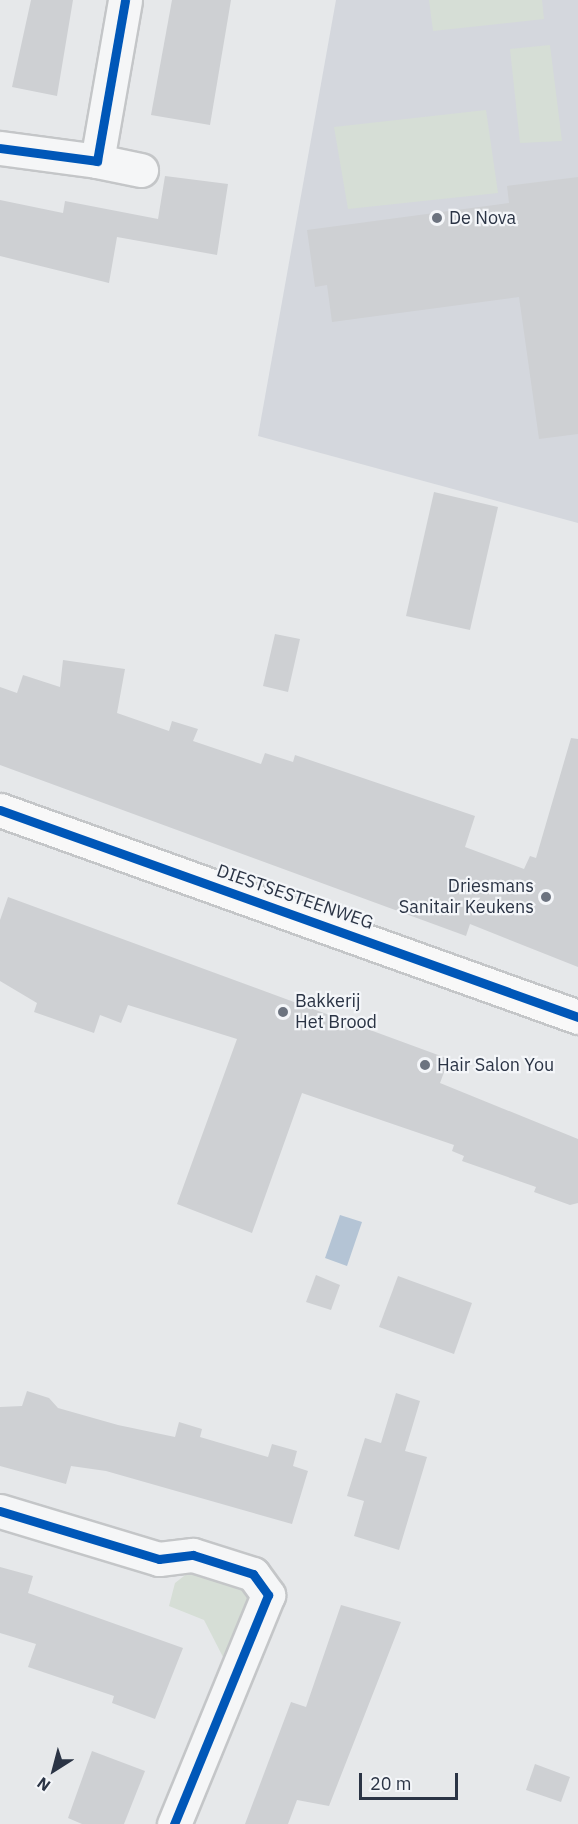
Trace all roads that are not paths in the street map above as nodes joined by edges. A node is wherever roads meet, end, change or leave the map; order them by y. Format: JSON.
{"nodes":[{"id":1,"x":125,"y":0,"type":"edge"},
{"id":2,"x":0,"y":148,"type":"edge"},
{"id":3,"x":97,"y":161,"type":"junction"},
{"id":4,"x":141,"y":170,"type":"dead end"},
{"id":5,"x":0,"y":810,"type":"edge"},
{"id":6,"x":578,"y":1017,"type":"edge"},
{"id":7,"x":0,"y":1511,"type":"edge"},
{"id":8,"x":174,"y":1824,"type":"edge"}],
"edges":[{"from":1,"to":3,"type":"street"},
{"from":2,"to":3,"type":"street"},
{"from":3,"to":4,"type":"street"},
{"from":5,"to":6,"type":"main road","name":"DIESTSESTEENWEG"},
{"from":7,"to":8,"type":"street"}]}
